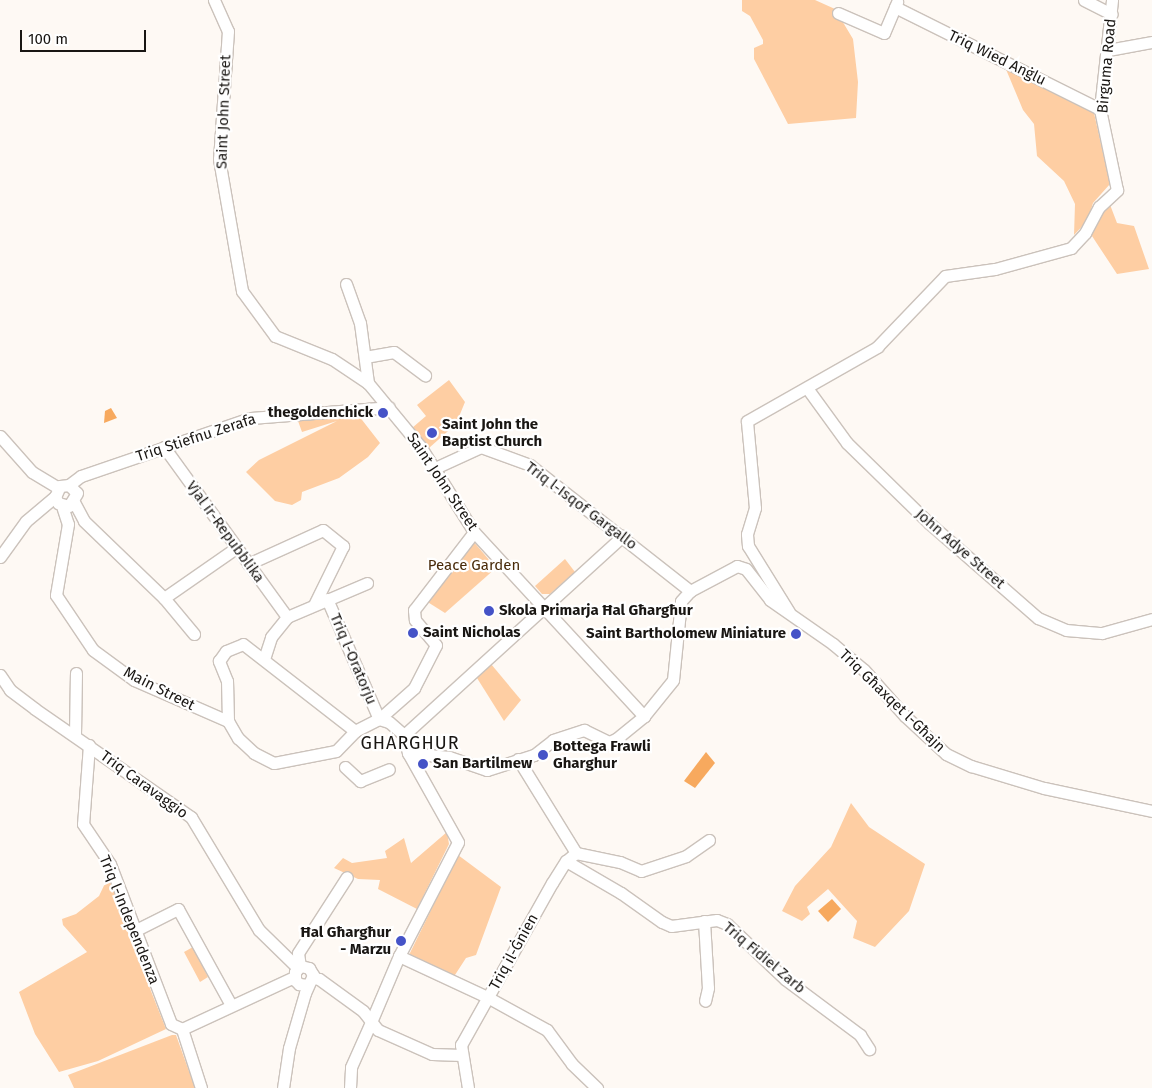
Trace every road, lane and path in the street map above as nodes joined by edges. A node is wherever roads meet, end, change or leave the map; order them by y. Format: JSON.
{"nodes":[{"id":1,"x":214,"y":0,"type":"edge"},
{"id":2,"x":1084,"y":0,"type":"edge"},
{"id":3,"x":1112,"y":0,"type":"edge"},
{"id":4,"x":896,"y":4,"type":"edge"},
{"id":5,"x":838,"y":13,"type":"dead end"},
{"id":6,"x":1112,"y":14,"type":"junction"},
{"id":7,"x":1152,"y":42,"type":"edge"},
{"id":8,"x":1108,"y":50,"type":"junction"},
{"id":9,"x":1100,"y":109,"type":"junction"},
{"id":10,"x":346,"y":284,"type":"dead end"},
{"id":11,"x":364,"y":357,"type":"junction"},
{"id":12,"x":424,"y":375,"type":"dead end"},
{"id":13,"x":368,"y":383,"type":"junction"},
{"id":14,"x":807,"y":388,"type":"junction"},
{"id":15,"x":389,"y":407,"type":"junction"},
{"id":16,"x":0,"y":436,"type":"edge"},
{"id":17,"x":164,"y":447,"type":"junction"},
{"id":18,"x":435,"y":468,"type":"junction"},
{"id":19,"x":61,"y":490,"type":"junction"},
{"id":20,"x":74,"y":502,"type":"junction"},
{"id":21,"x":62,"y":506,"type":"junction"},
{"id":22,"x":474,"y":532,"type":"junction"},
{"id":23,"x":623,"y":536,"type":"junction"},
{"id":24,"x":236,"y":548,"type":"junction"},
{"id":25,"x":0,"y":557,"type":"edge"},
{"id":26,"x":248,"y":564,"type":"junction"},
{"id":27,"x":367,"y":583,"type":"dead end"},
{"id":28,"x":690,"y":591,"type":"junction"},
{"id":29,"x":164,"y":598,"type":"junction"},
{"id":30,"x":328,"y":599,"type":"junction"},
{"id":31,"x":315,"y":603,"type":"junction"},
{"id":32,"x":545,"y":607,"type":"junction"},
{"id":33,"x":287,"y":616,"type":"junction"},
{"id":34,"x":791,"y":616,"type":"junction"},
{"id":35,"x":1152,"y":620,"type":"edge"},
{"id":36,"x":194,"y":634,"type":"dead end"},
{"id":37,"x":264,"y":659,"type":"junction"},
{"id":38,"x":76,"y":673,"type":"dead end"},
{"id":39,"x":0,"y":675,"type":"edge"},
{"id":40,"x":644,"y":716,"type":"junction"},
{"id":41,"x":379,"y":719,"type":"junction"},
{"id":42,"x":228,"y":721,"type":"junction"},
{"id":43,"x":356,"y":731,"type":"junction"},
{"id":44,"x":75,"y":735,"type":"junction"},
{"id":45,"x":404,"y":735,"type":"junction"},
{"id":46,"x":89,"y":745,"type":"junction"},
{"id":47,"x":408,"y":754,"type":"junction"},
{"id":48,"x":518,"y":759,"type":"junction"},
{"id":49,"x":345,"y":767,"type":"dead end"},
{"id":50,"x":389,"y":769,"type":"dead end"},
{"id":51,"x":1152,"y":811,"type":"edge"},
{"id":52,"x":709,"y":840,"type":"dead end"},
{"id":53,"x":576,"y":853,"type":"junction"},
{"id":54,"x":566,"y":861,"type":"junction"},
{"id":55,"x":347,"y":877,"type":"dead end"},
{"id":56,"x":704,"y":921,"type":"junction"},
{"id":57,"x":136,"y":930,"type":"junction"},
{"id":58,"x":399,"y":956,"type":"junction"},
{"id":59,"x":297,"y":970,"type":"junction"},
{"id":60,"x":310,"y":981,"type":"junction"},
{"id":61,"x":489,"y":998,"type":"junction"},
{"id":62,"x":705,"y":1001,"type":"dead end"},
{"id":63,"x":231,"y":1005,"type":"junction"},
{"id":64,"x":371,"y":1022,"type":"junction"},
{"id":65,"x":182,"y":1029,"type":"junction"},
{"id":66,"x":870,"y":1049,"type":"dead end"},
{"id":67,"x":462,"y":1055,"type":"junction"},
{"id":68,"x":201,"y":1088,"type":"edge"},
{"id":69,"x":283,"y":1088,"type":"edge"},
{"id":70,"x":350,"y":1088,"type":"edge"},
{"id":71,"x":468,"y":1088,"type":"edge"},
{"id":72,"x":597,"y":1088,"type":"edge"}],
"edges":[{"from":1,"to":13,"type":"street","name":"Saint John Street"},
{"from":2,"to":6,"type":"street"},
{"from":3,"to":6,"type":"street","name":"Birguma Road"},
{"from":4,"to":5,"type":"street"},
{"from":4,"to":9,"type":"street","name":"Triq Wied Anġlu"},
{"from":6,"to":8,"type":"street","name":"Birguma Road"},
{"from":7,"to":8,"type":"street"},
{"from":8,"to":9,"type":"street","name":"Birguma Road"},
{"from":9,"to":14,"type":"street","name":"Birguma Road"},
{"from":10,"to":11,"type":"street"},
{"from":11,"to":12,"type":"street"},
{"from":11,"to":13,"type":"street"},
{"from":13,"to":15,"type":"street","name":"Saint John Street"},
{"from":14,"to":34,"type":"street"},
{"from":14,"to":35,"type":"street","name":"John Adye Street"},
{"from":15,"to":17,"type":"street","name":"Triq Stiefnu Zerafa"},
{"from":15,"to":18,"type":"street","name":"Saint John Street"},
{"from":16,"to":19,"type":"street"},
{"from":17,"to":19,"type":"street","name":"Triq Stiefnu Zerafa"},
{"from":17,"to":24,"type":"street","name":"Vjal ir-Repubblika"},
{"from":18,"to":22,"type":"street","name":"Saint John Street"},
{"from":18,"to":23,"type":"street","name":"Triq l-Isqof Gargallo"},
{"from":19,"to":20,"type":"street"},
{"from":19,"to":21,"type":"street"},
{"from":19,"to":25,"type":"street"},
{"from":20,"to":21,"type":"street"},
{"from":20,"to":29,"type":"street"},
{"from":21,"to":42,"type":"street","name":"Main Street"},
{"from":22,"to":32,"type":"street","name":"Saint John Street"},
{"from":22,"to":41,"type":"street"},
{"from":23,"to":28,"type":"street","name":"Triq l-Isqof Gargallo"},
{"from":23,"to":32,"type":"street"},
{"from":24,"to":26,"type":"street","name":"Vjal ir-Repubblika"},
{"from":24,"to":29,"type":"street"},
{"from":26,"to":31,"type":"street"},
{"from":26,"to":33,"type":"street","name":"Vjal ir-Repubblika"},
{"from":27,"to":30,"type":"street"},
{"from":28,"to":34,"type":"street","name":"Triq Għaxqet l-Għajn"},
{"from":28,"to":40,"type":"street"},
{"from":29,"to":36,"type":"street"},
{"from":30,"to":31,"type":"street"},
{"from":30,"to":41,"type":"street","name":"Triq l-Oratorju"},
{"from":31,"to":33,"type":"street"},
{"from":32,"to":40,"type":"street","name":"Saint John Street"},
{"from":32,"to":45,"type":"street"},
{"from":33,"to":37,"type":"street"},
{"from":34,"to":51,"type":"street","name":"Triq Għaxqet l-Għajn"},
{"from":37,"to":42,"type":"street"},
{"from":37,"to":43,"type":"street"},
{"from":38,"to":44,"type":"street"},
{"from":39,"to":44,"type":"street","name":"Triq Caravaggio"},
{"from":40,"to":48,"type":"street"},
{"from":41,"to":43,"type":"street"},
{"from":41,"to":45,"type":"street"},
{"from":42,"to":43,"type":"street"},
{"from":44,"to":46,"type":"street","name":"Triq Caravaggio"},
{"from":45,"to":47,"type":"street"},
{"from":46,"to":57,"type":"street","name":"Triq l-Independenza"},
{"from":46,"to":59,"type":"street","name":"Triq Caravaggio"},
{"from":47,"to":48,"type":"street"},
{"from":47,"to":58,"type":"street"},
{"from":48,"to":53,"type":"street"},
{"from":49,"to":50,"type":"street"},
{"from":52,"to":53,"type":"street"},
{"from":53,"to":54,"type":"street","name":"Triq il-Ġnien"},
{"from":54,"to":56,"type":"street","name":"Triq Fidiel Zarb"},
{"from":54,"to":61,"type":"street","name":"Triq il-Ġnien"},
{"from":55,"to":59,"type":"street"},
{"from":56,"to":62,"type":"street"},
{"from":56,"to":66,"type":"street","name":"Triq Fidiel Zarb"},
{"from":57,"to":63,"type":"street"},
{"from":57,"to":65,"type":"street","name":"Triq l-Independenza"},
{"from":58,"to":61,"type":"street"},
{"from":58,"to":64,"type":"street"},
{"from":59,"to":60,"type":"street","name":"Triq Caravaggio"},
{"from":59,"to":60,"type":"street"},
{"from":59,"to":63,"type":"street"},
{"from":60,"to":64,"type":"street"},
{"from":60,"to":69,"type":"street"},
{"from":61,"to":67,"type":"street","name":"Triq il-Ġnien"},
{"from":61,"to":72,"type":"street"},
{"from":63,"to":65,"type":"street"},
{"from":64,"to":67,"type":"street"},
{"from":64,"to":70,"type":"street"},
{"from":65,"to":68,"type":"street","name":"Triq l-Independenza"},
{"from":67,"to":71,"type":"street"}]}
